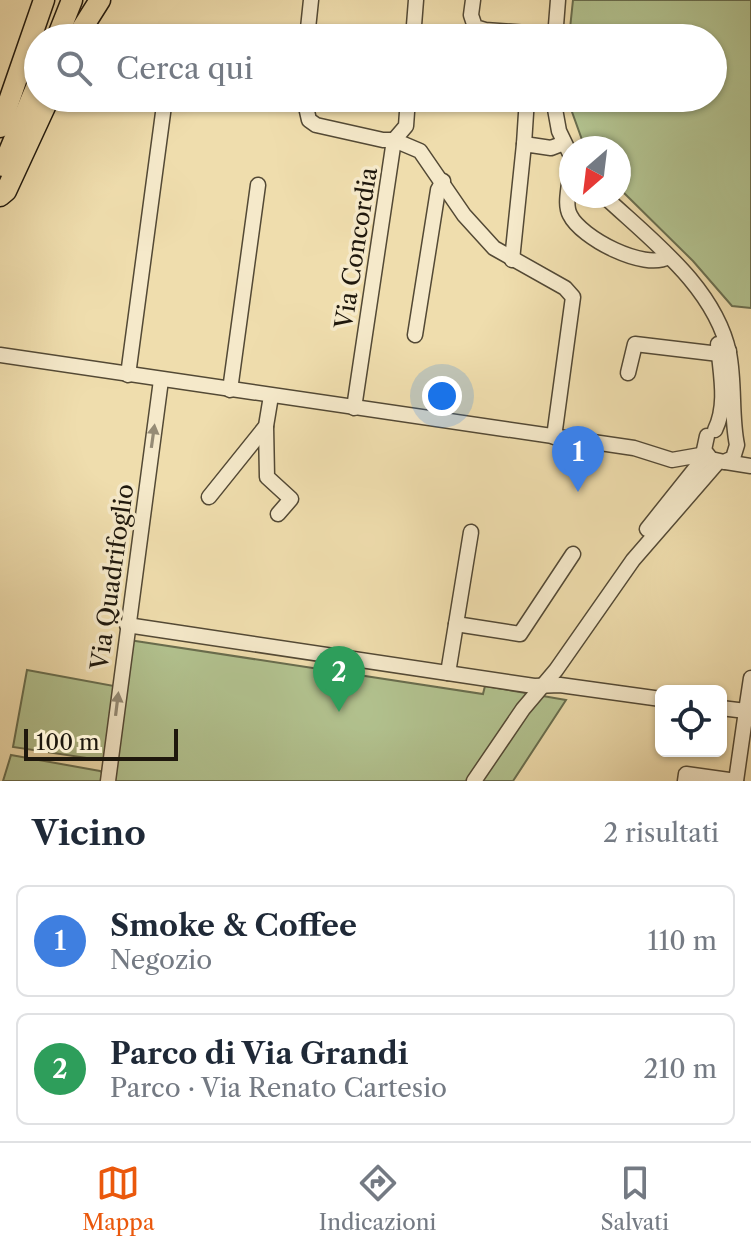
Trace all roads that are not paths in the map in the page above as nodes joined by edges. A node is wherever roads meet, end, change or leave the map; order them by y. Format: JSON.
{"nodes":[{"id":1,"x":44,"y":0,"type":"edge"},
{"id":2,"x":54,"y":0,"type":"edge"},
{"id":3,"x":72,"y":0,"type":"edge"},
{"id":4,"x":91,"y":0,"type":"edge"},
{"id":5,"x":100,"y":0,"type":"edge"},
{"id":6,"x":311,"y":0,"type":"edge"},
{"id":7,"x":416,"y":0,"type":"edge"},
{"id":8,"x":473,"y":0,"type":"edge"},
{"id":9,"x":558,"y":0,"type":"edge"},
{"id":10,"x":36,"y":24,"type":"edge"},
{"id":11,"x":44,"y":24,"type":"edge"},
{"id":12,"x":63,"y":24,"type":"edge"},
{"id":13,"x":82,"y":24,"type":"edge"},
{"id":14,"x":85,"y":24,"type":"edge"},
{"id":15,"x":308,"y":24,"type":"edge"},
{"id":16,"x":414,"y":24,"type":"edge"},
{"id":17,"x":474,"y":24,"type":"edge"},
{"id":18,"x":556,"y":24,"type":"edge"},
{"id":19,"x":24,"y":58,"type":"edge"},
{"id":20,"x":24,"y":72,"type":"edge"},
{"id":21,"x":26,"y":112,"type":"edge"},
{"id":22,"x":43,"y":112,"type":"edge"},
{"id":23,"x":163,"y":112,"type":"edge"},
{"id":24,"x":307,"y":112,"type":"edge"},
{"id":25,"x":407,"y":112,"type":"edge"},
{"id":26,"x":526,"y":112,"type":"edge"},
{"id":27,"x":557,"y":112,"type":"edge"},
{"id":28,"x":0,"y":128,"type":"edge"},
{"id":29,"x":563,"y":136,"type":"edge"},
{"id":30,"x":394,"y":140,"type":"junction"},
{"id":31,"x":524,"y":144,"type":"junction"},
{"id":32,"x":559,"y":149,"type":"edge"},
{"id":33,"x":0,"y":173,"type":"edge"},
{"id":34,"x":443,"y":181,"type":"junction"},
{"id":35,"x":258,"y":185,"type":"dead end"},
{"id":36,"x":0,"y":196,"type":"edge"},
{"id":37,"x":567,"y":208,"type":"edge"},
{"id":38,"x":617,"y":208,"type":"edge"},
{"id":39,"x":668,"y":257,"type":"junction"},
{"id":40,"x":512,"y":260,"type":"junction"},
{"id":41,"x":415,"y":335,"type":"dead end"},
{"id":42,"x":724,"y":352,"type":"junction"},
{"id":43,"x":0,"y":355,"type":"edge"},
{"id":44,"x":628,"y":373,"type":"dead end"},
{"id":45,"x":128,"y":375,"type":"junction"},
{"id":46,"x":161,"y":380,"type":"junction"},
{"id":47,"x":230,"y":390,"type":"junction"},
{"id":48,"x":271,"y":396,"type":"junction"},
{"id":49,"x":354,"y":408,"type":"junction"},
{"id":50,"x":266,"y":426,"type":"junction"},
{"id":51,"x":711,"y":433,"type":"junction"},
{"id":52,"x":554,"y":437,"type":"junction"},
{"id":53,"x":736,"y":441,"type":"junction"},
{"id":54,"x":654,"y":454,"type":"junction"},
{"id":55,"x":751,"y":457,"type":"edge"},
{"id":56,"x":714,"y":458,"type":"junction"},
{"id":57,"x":751,"y":466,"type":"edge"},
{"id":58,"x":677,"y":491,"type":"junction"},
{"id":59,"x":209,"y":497,"type":"dead end"},
{"id":60,"x":278,"y":514,"type":"dead end"},
{"id":61,"x":471,"y":532,"type":"dead end"},
{"id":62,"x":573,"y":554,"type":"dead end"},
{"id":63,"x":456,"y":624,"type":"junction"},
{"id":64,"x":127,"y":625,"type":"junction"},
{"id":65,"x":448,"y":673,"type":"junction"},
{"id":66,"x":751,"y":678,"type":"edge"},
{"id":67,"x":545,"y":685,"type":"junction"},
{"id":68,"x":655,"y":698,"type":"edge"},
{"id":69,"x":727,"y":709,"type":"edge"},
{"id":70,"x":746,"y":711,"type":"junction"},
{"id":71,"x":686,"y":778,"type":"edge"},
{"id":72,"x":108,"y":781,"type":"edge"},
{"id":73,"x":474,"y":781,"type":"edge"},
{"id":74,"x":483,"y":781,"type":"edge"},
{"id":75,"x":736,"y":781,"type":"edge"}],
"edges":[{"from":1,"to":10,"type":"highway"},
{"from":2,"to":11,"type":"highway"},
{"from":3,"to":12,"type":"highway"},
{"from":4,"to":13,"type":"highway"},
{"from":5,"to":14,"type":"highway"},
{"from":6,"to":15,"type":"street"},
{"from":7,"to":16,"type":"street"},
{"from":8,"to":17,"type":"street"},
{"from":9,"to":18,"type":"street"},
{"from":19,"to":28,"type":"highway"},
{"from":20,"to":28,"type":"highway"},
{"from":21,"to":33,"type":"highway"},
{"from":22,"to":36,"type":"highway"},
{"from":23,"to":45,"type":"street"},
{"from":24,"to":30,"type":"street"},
{"from":25,"to":30,"type":"street","name":"Via Concordia"},
{"from":26,"to":31,"type":"street"},
{"from":27,"to":29,"type":"street"},
{"from":30,"to":34,"type":"street"},
{"from":30,"to":49,"type":"street","name":"Via Concordia"},
{"from":31,"to":32,"type":"street"},
{"from":31,"to":40,"type":"street"},
{"from":34,"to":40,"type":"street"},
{"from":34,"to":41,"type":"street"},
{"from":35,"to":47,"type":"street"},
{"from":37,"to":39,"type":"street"},
{"from":38,"to":39,"type":"street"},
{"from":39,"to":42,"type":"street"},
{"from":40,"to":52,"type":"street"},
{"from":42,"to":44,"type":"street"},
{"from":42,"to":51,"type":"street"},
{"from":42,"to":53,"type":"street"},
{"from":43,"to":45,"type":"street"},
{"from":45,"to":46,"type":"street"},
{"from":46,"to":47,"type":"street"},
{"from":64,"to":46,"type":"street","name":"Via Quadrifoglio","one_way":true},
{"from":47,"to":48,"type":"street"},
{"from":48,"to":49,"type":"street"},
{"from":48,"to":50,"type":"street"},
{"from":49,"to":52,"type":"street"},
{"from":50,"to":59,"type":"street"},
{"from":50,"to":60,"type":"street"},
{"from":51,"to":53,"type":"street"},
{"from":51,"to":54,"type":"street"},
{"from":51,"to":56,"type":"street"},
{"from":52,"to":54,"type":"street"},
{"from":53,"to":55,"type":"street"},
{"from":53,"to":56,"type":"street"},
{"from":54,"to":56,"type":"street"},
{"from":54,"to":58,"type":"street"},
{"from":56,"to":57,"type":"street"},
{"from":56,"to":58,"type":"street"},
{"from":56,"to":67,"type":"street"},
{"from":58,"to":67,"type":"street"},
{"from":61,"to":63,"type":"street"},
{"from":62,"to":63,"type":"street"},
{"from":63,"to":65,"type":"street"},
{"from":64,"to":65,"type":"street"},
{"from":72,"to":64,"type":"street","name":"Via Quadrifoglio","one_way":true},
{"from":65,"to":67,"type":"street"},
{"from":66,"to":70,"type":"street"},
{"from":67,"to":68,"type":"street"},
{"from":67,"to":73,"type":"street"},
{"from":67,"to":74,"type":"street"},
{"from":69,"to":70,"type":"street"},
{"from":70,"to":75,"type":"street"},
{"from":71,"to":75,"type":"street"}]}
